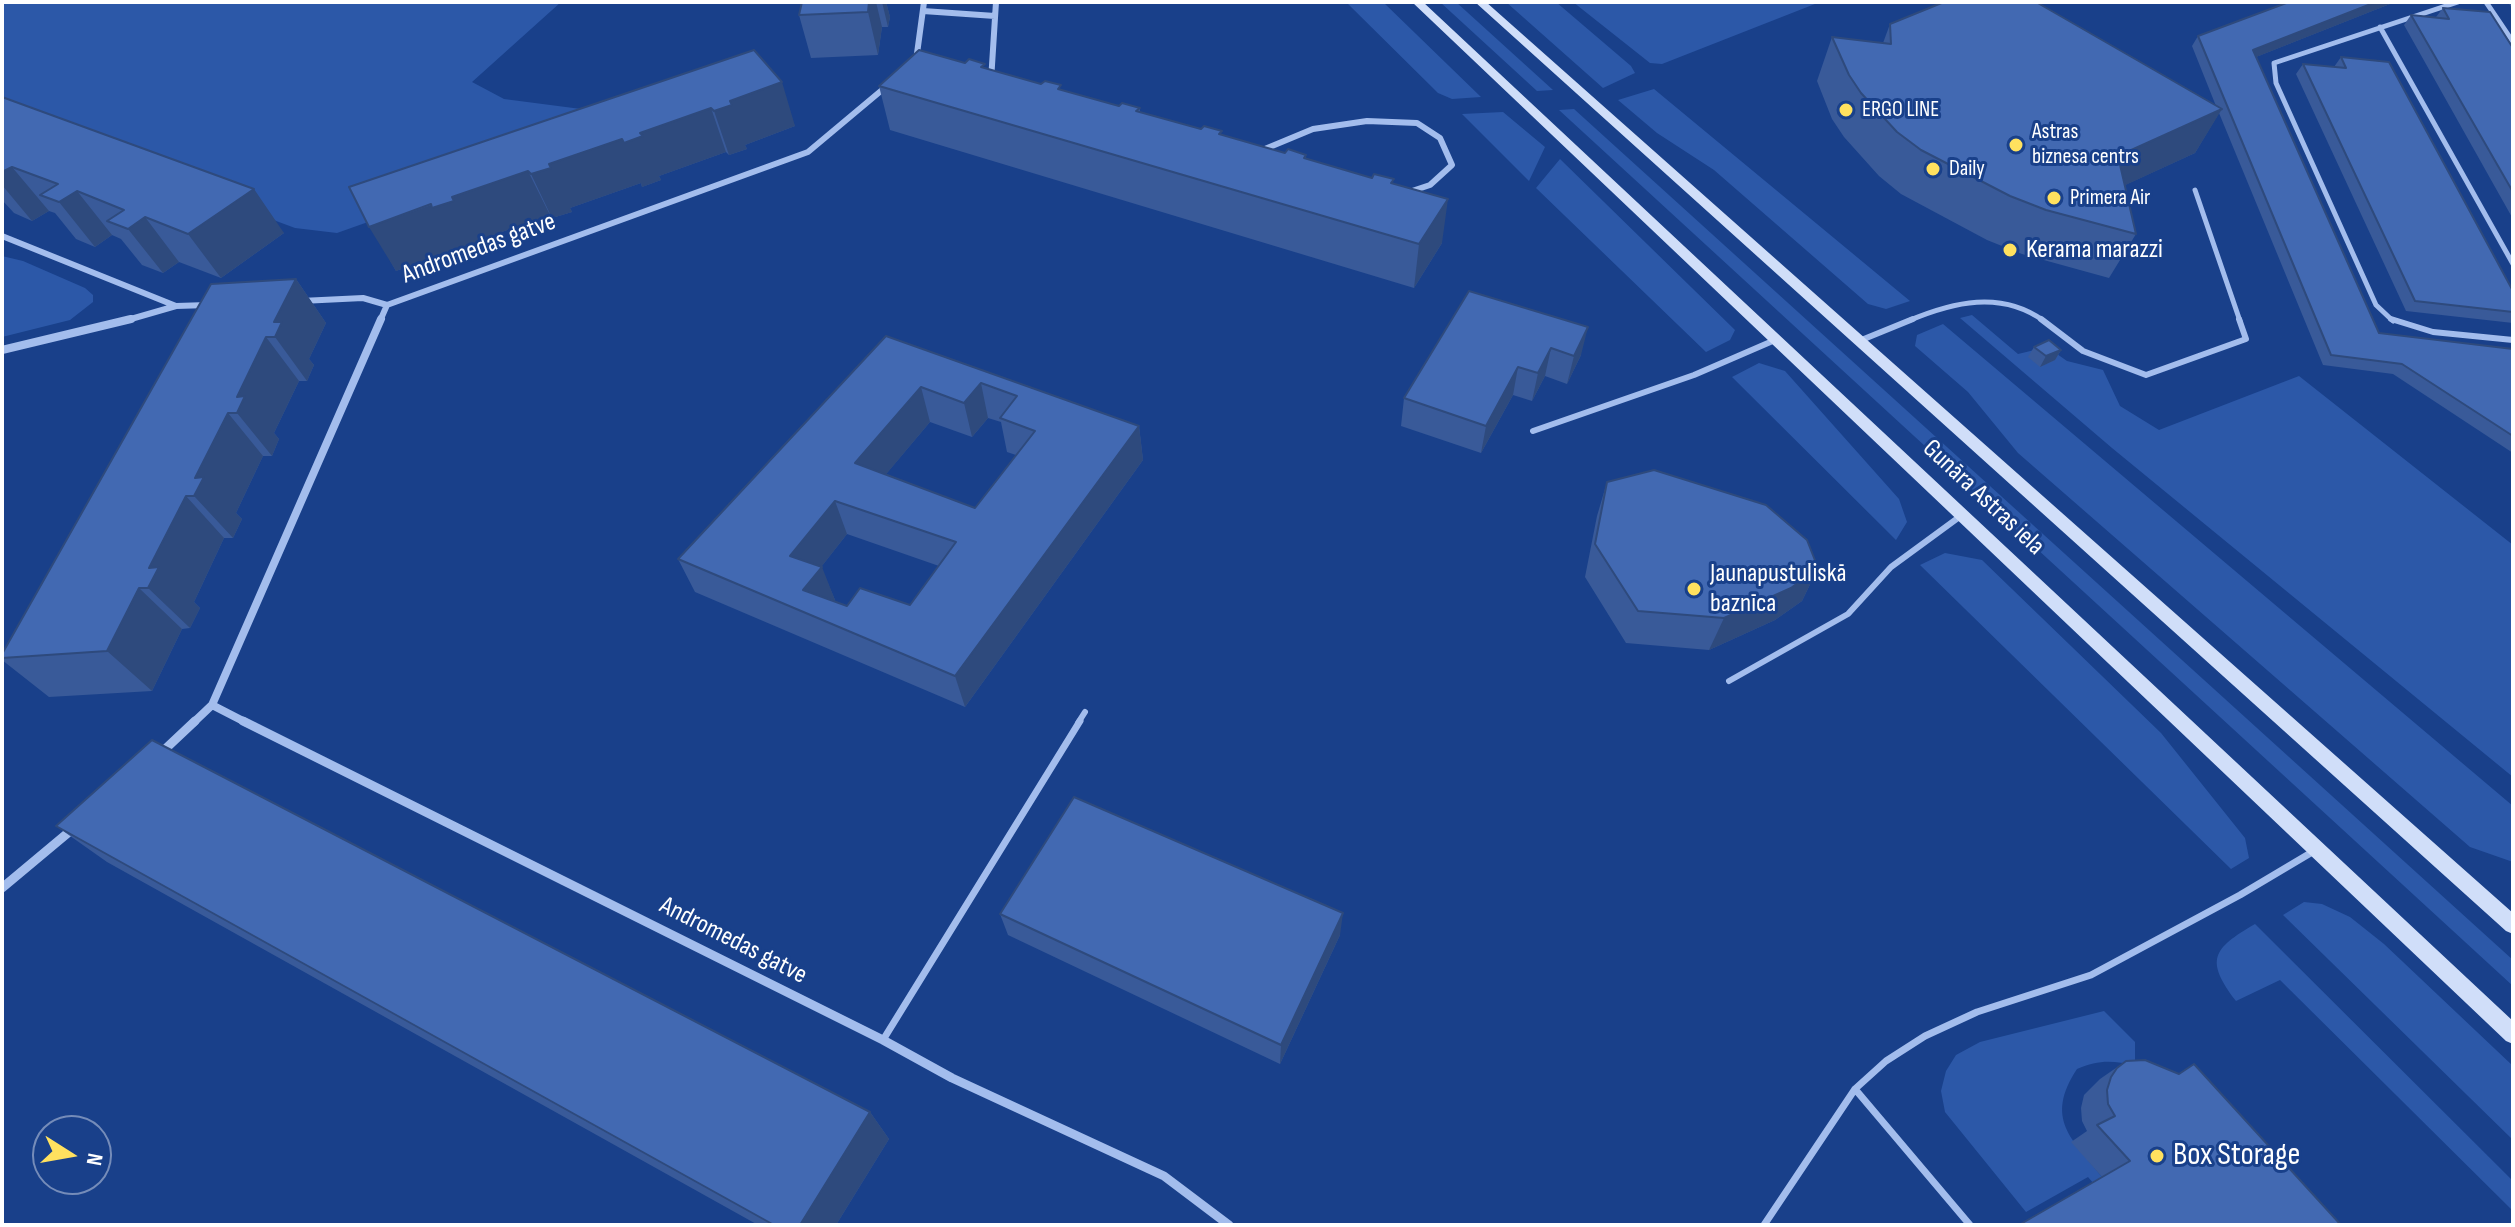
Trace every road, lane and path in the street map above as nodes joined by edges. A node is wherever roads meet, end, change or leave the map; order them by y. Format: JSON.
{"nodes":[{"id":1,"x":996,"y":2,"type":"edge"},
{"id":2,"x":1417,"y":2,"type":"edge"},
{"id":3,"x":1480,"y":2,"type":"edge"},
{"id":4,"x":2458,"y":2,"type":"edge"},
{"id":5,"x":2486,"y":2,"type":"edge"},
{"id":6,"x":923,"y":6,"type":"edge"},
{"id":7,"x":995,"y":16,"type":"junction"},
{"id":8,"x":2380,"y":27,"type":"junction"},
{"id":9,"x":2513,"y":42,"type":"edge"},
{"id":10,"x":916,"y":61,"type":"junction"},
{"id":11,"x":930,"y":65,"type":"edge"},
{"id":12,"x":905,"y":71,"type":"edge"},
{"id":13,"x":981,"y":79,"type":"edge"},
{"id":14,"x":893,"y":80,"type":"edge"},
{"id":15,"x":991,"y":82,"type":"junction"},
{"id":16,"x":1006,"y":86,"type":"edge"},
{"id":17,"x":1266,"y":159,"type":"edge"},
{"id":18,"x":2195,"y":190,"type":"dead end"},
{"id":19,"x":1397,"y":195,"type":"edge"},
{"id":20,"x":2,"y":236,"type":"edge"},
{"id":21,"x":2513,"y":264,"type":"edge"},
{"id":22,"x":285,"y":301,"type":"edge"},
{"id":23,"x":223,"y":304,"type":"edge"},
{"id":24,"x":387,"y":305,"type":"junction"},
{"id":25,"x":176,"y":306,"type":"junction"},
{"id":26,"x":1775,"y":340,"type":"junction"},
{"id":27,"x":2513,"y":340,"type":"edge"},
{"id":28,"x":1858,"y":341,"type":"junction"},
{"id":29,"x":2,"y":350,"type":"edge"},
{"id":30,"x":1533,"y":431,"type":"dead end"},
{"id":31,"x":1963,"y":514,"type":"junction"},
{"id":32,"x":1729,"y":681,"type":"dead end"},
{"id":33,"x":212,"y":705,"type":"junction"},
{"id":34,"x":1085,"y":712,"type":"dead end"},
{"id":35,"x":154,"y":760,"type":"edge"},
{"id":36,"x":85,"y":818,"type":"edge"},
{"id":37,"x":2316,"y":850,"type":"junction"},
{"id":38,"x":2,"y":888,"type":"edge"},
{"id":39,"x":2513,"y":925,"type":"edge"},
{"id":40,"x":2513,"y":1034,"type":"edge"},
{"id":41,"x":883,"y":1040,"type":"junction"},
{"id":42,"x":1855,"y":1089,"type":"junction"},
{"id":43,"x":1229,"y":1225,"type":"edge"},
{"id":44,"x":1764,"y":1225,"type":"edge"},
{"id":45,"x":1970,"y":1225,"type":"edge"}],
"edges":[{"from":1,"to":7,"type":"street"},
{"from":2,"to":26,"type":"main road","name":"Gunāra Astras iela"},
{"from":3,"to":28,"type":"main road","name":"Gunāra Astras iela"},
{"from":4,"to":8,"type":"lane"},
{"from":5,"to":9,"type":"lane"},
{"from":6,"to":7,"type":"street"},
{"from":6,"to":10,"type":"street"},
{"from":7,"to":15,"type":"street"},
{"from":8,"to":21,"type":"lane"},
{"from":8,"to":27,"type":"lane"},
{"from":10,"to":11,"type":"street"},
{"from":10,"to":12,"type":"street"},
{"from":13,"to":15,"type":"street"},
{"from":14,"to":24,"type":"street","name":"Andromedas gatve"},
{"from":15,"to":16,"type":"street"},
{"from":17,"to":19,"type":"street"},
{"from":18,"to":28,"type":"lane"},
{"from":20,"to":25,"type":"street"},
{"from":22,"to":24,"type":"street"},
{"from":23,"to":25,"type":"street"},
{"from":24,"to":33,"type":"street","name":"Andromedas gatve"},
{"from":25,"to":29,"type":"street"},
{"from":26,"to":30,"type":"lane"},
{"from":26,"to":31,"type":"main road","name":"Gunāra Astras iela"},
{"from":28,"to":39,"type":"main road","name":"Gunāra Astras iela"},
{"from":31,"to":32,"type":"lane"},
{"from":31,"to":37,"type":"main road","name":"Gunāra Astras iela"},
{"from":33,"to":35,"type":"street","name":"Andromedas gatve"},
{"from":33,"to":41,"type":"street","name":"Andromedas gatve"},
{"from":34,"to":41,"type":"lane"},
{"from":36,"to":38,"type":"street"},
{"from":37,"to":40,"type":"main road","name":"Gunāra Astras iela"},
{"from":37,"to":42,"type":"lane"},
{"from":41,"to":43,"type":"street","name":"Andromedas gatve"},
{"from":42,"to":44,"type":"lane"},
{"from":42,"to":45,"type":"lane"}]}
